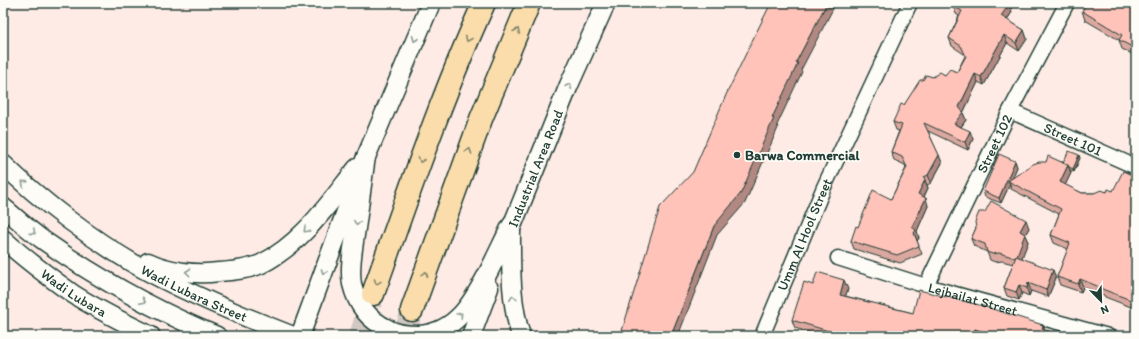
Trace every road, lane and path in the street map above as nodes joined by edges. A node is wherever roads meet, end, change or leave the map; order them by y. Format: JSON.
{"nodes":[{"id":1,"x":431,"y":3,"type":"edge"},
{"id":2,"x":484,"y":3,"type":"edge"},
{"id":3,"x":530,"y":3,"type":"edge"},
{"id":4,"x":606,"y":3,"type":"edge"},
{"id":5,"x":910,"y":3,"type":"edge"},
{"id":6,"x":1067,"y":3,"type":"edge"},
{"id":7,"x":1010,"y":111,"type":"junction"},
{"id":8,"x":366,"y":157,"type":"junction"},
{"id":9,"x":3,"y":164,"type":"edge"},
{"id":10,"x":1136,"y":167,"type":"edge"},
{"id":11,"x":3,"y":207,"type":"edge"},
{"id":12,"x":512,"y":226,"type":"junction"},
{"id":13,"x":3,"y":239,"type":"edge"},
{"id":14,"x":99,"y":241,"type":"junction"},
{"id":15,"x":838,"y":258,"type":"dead end"},
{"id":16,"x":926,"y":286,"type":"junction"},
{"id":17,"x":373,"y":294,"type":"tunnel mouth"},
{"id":18,"x":412,"y":310,"type":"tunnel mouth"},
{"id":19,"x":151,"y":336,"type":"edge"},
{"id":20,"x":217,"y":336,"type":"edge"},
{"id":21,"x":293,"y":336,"type":"edge"},
{"id":22,"x":300,"y":336,"type":"edge"},
{"id":23,"x":471,"y":336,"type":"edge"},
{"id":24,"x":521,"y":336,"type":"edge"},
{"id":25,"x":762,"y":336,"type":"edge"},
{"id":26,"x":1108,"y":336,"type":"edge"}],
"edges":[{"from":1,"to":8,"type":"street","one_way":true},
{"from":2,"to":17,"type":"highway","one_way":true},
{"from":18,"to":3,"type":"highway","one_way":true},
{"from":12,"to":4,"type":"street","name":"Industrial Area Road","one_way":true},
{"from":5,"to":25,"type":"street","name":"Umm Al Hool Street"},
{"from":6,"to":7,"type":"street","name":"Street 102"},
{"from":7,"to":10,"type":"street","name":"Street 101"},
{"from":7,"to":16,"type":"street","name":"Street 102"},
{"from":8,"to":12,"type":"street","one_way":true},
{"from":8,"to":14,"type":"street","one_way":true},
{"from":8,"to":22,"type":"street","one_way":true},
{"from":14,"to":9,"type":"street","one_way":true},
{"from":11,"to":20,"type":"street","one_way":true},
{"from":12,"to":23,"type":"street","name":"Industrial Area Road"},
{"from":24,"to":12,"type":"street","one_way":true},
{"from":13,"to":19,"type":"street","name":"Wadi Lubara"},
{"from":14,"to":21,"type":"street","name":"Wadi Lubara Street"},
{"from":15,"to":16,"type":"street","name":"Lejbailat Street"},
{"from":16,"to":26,"type":"street","name":"Lejbailat Street"}]}
